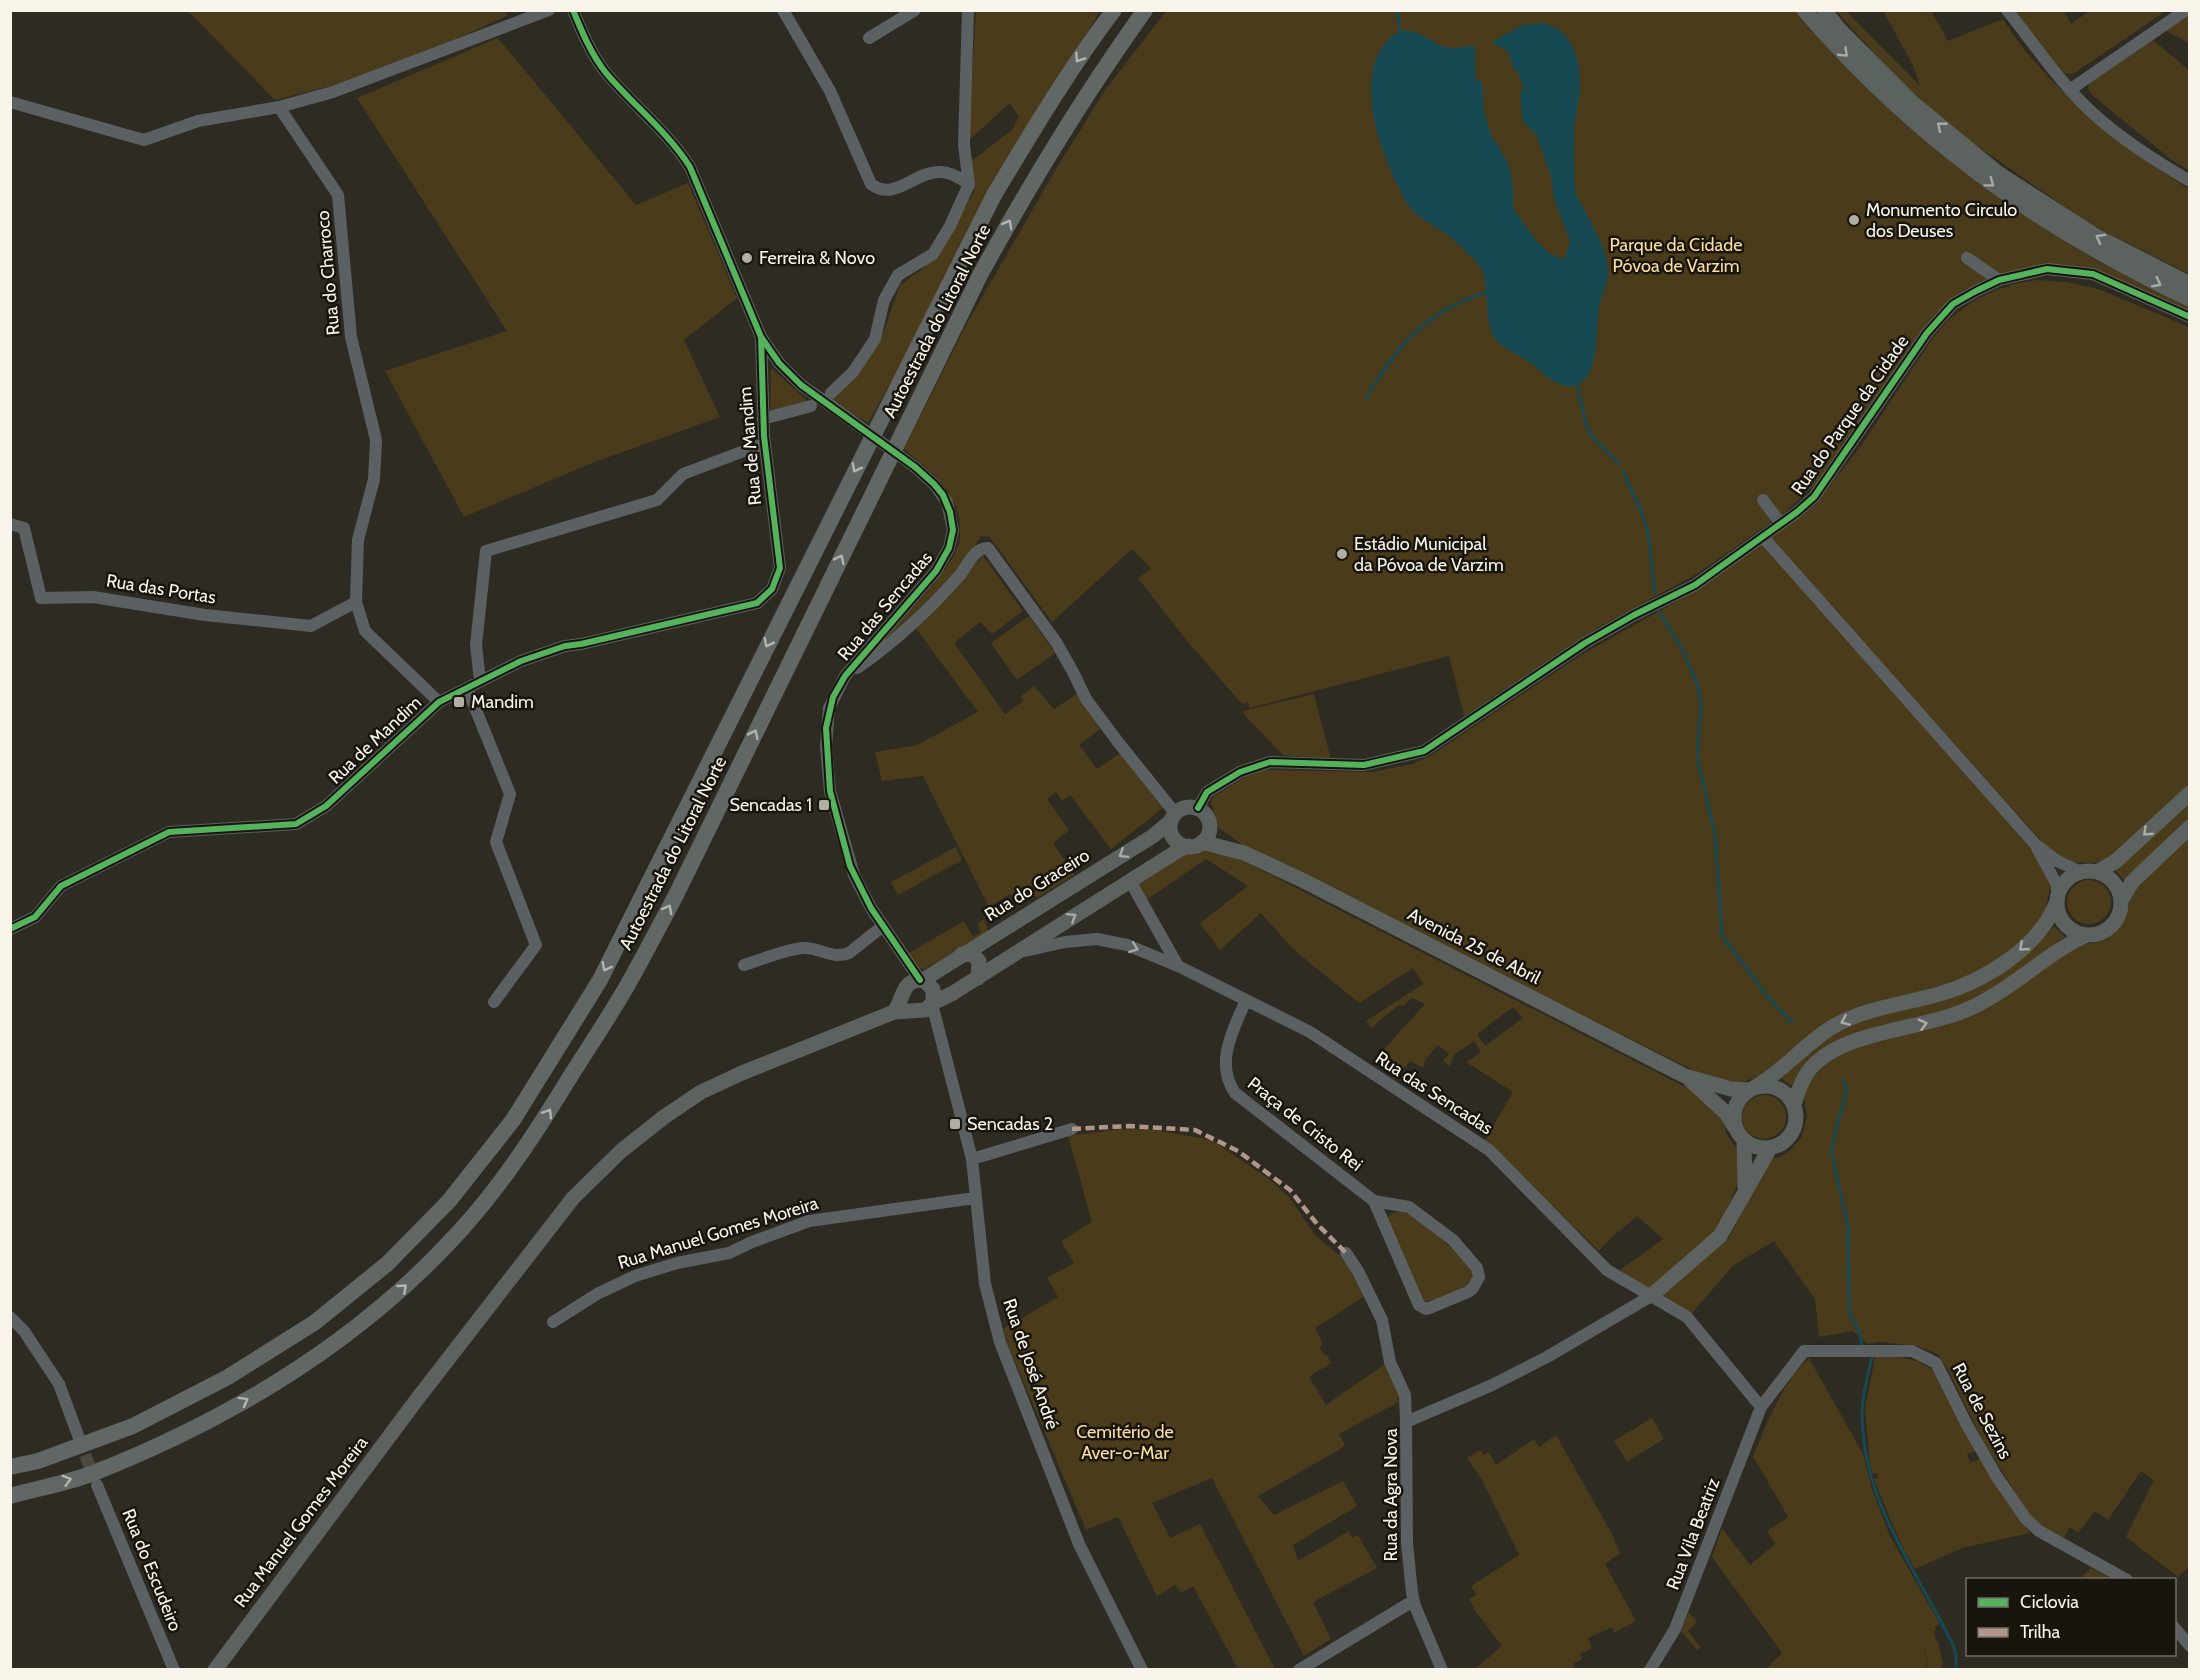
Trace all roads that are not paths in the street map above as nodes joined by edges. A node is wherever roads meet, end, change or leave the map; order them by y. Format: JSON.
{"nodes":[{"id":1,"x":549,"y":10,"type":"edge"},
{"id":2,"x":573,"y":10,"type":"edge"},
{"id":3,"x":783,"y":10,"type":"edge"},
{"id":4,"x":915,"y":10,"type":"edge"},
{"id":5,"x":968,"y":10,"type":"edge"},
{"id":6,"x":1114,"y":10,"type":"edge"},
{"id":7,"x":1145,"y":10,"type":"edge"},
{"id":8,"x":1804,"y":10,"type":"edge"},
{"id":9,"x":1824,"y":10,"type":"edge"},
{"id":10,"x":2007,"y":10,"type":"edge"},
{"id":11,"x":2186,"y":10,"type":"edge"},
{"id":12,"x":869,"y":38,"type":"dead end"},
{"id":13,"x":2071,"y":89,"type":"junction"},
{"id":14,"x":10,"y":102,"type":"edge"},
{"id":15,"x":279,"y":107,"type":"junction"},
{"id":16,"x":2190,"y":182,"type":"edge"},
{"id":17,"x":969,"y":184,"type":"junction"},
{"id":18,"x":1967,"y":258,"type":"dead end"},
{"id":19,"x":1999,"y":280,"type":"junction"},
{"id":20,"x":2190,"y":284,"type":"edge"},
{"id":21,"x":2190,"y":299,"type":"edge"},
{"id":22,"x":2190,"y":317,"type":"edge"},
{"id":23,"x":761,"y":337,"type":"junction"},
{"id":24,"x":831,"y":393,"type":"dead end"},
{"id":25,"x":811,"y":406,"type":"dead end"},
{"id":26,"x":764,"y":419,"type":"junction"},
{"id":27,"x":765,"y":443,"type":"junction"},
{"id":28,"x":1763,"y":500,"type":"dead end"},
{"id":29,"x":10,"y":524,"type":"edge"},
{"id":30,"x":1781,"y":524,"type":"junction"},
{"id":31,"x":1763,"y":537,"type":"junction"},
{"id":32,"x":356,"y":602,"type":"junction"},
{"id":33,"x":845,"y":676,"type":"junction"},
{"id":34,"x":480,"y":681,"type":"junction"},
{"id":35,"x":466,"y":688,"type":"junction"},
{"id":36,"x":439,"y":702,"type":"junction"},
{"id":37,"x":2190,"y":793,"type":"edge"},
{"id":38,"x":1198,"y":808,"type":"junction"},
{"id":39,"x":1173,"y":817,"type":"junction"},
{"id":40,"x":1209,"y":822,"type":"junction"},
{"id":41,"x":2190,"y":827,"type":"edge"},
{"id":42,"x":1195,"y":844,"type":"junction"},
{"id":43,"x":2036,"y":844,"type":"junction"},
{"id":44,"x":1244,"y":853,"type":"junction"},
{"id":45,"x":2081,"y":872,"type":"junction"},
{"id":46,"x":2097,"y":872,"type":"junction"},
{"id":47,"x":1130,"y":881,"type":"junction"},
{"id":48,"x":2058,"y":898,"type":"junction"},
{"id":49,"x":2121,"y":901,"type":"junction"},
{"id":50,"x":883,"y":926,"type":"junction"},
{"id":51,"x":10,"y":929,"type":"edge"},
{"id":52,"x":2087,"y":935,"type":"junction"},
{"id":53,"x":1015,"y":953,"type":"junction"},
{"id":54,"x":962,"y":954,"type":"junction"},
{"id":55,"x":744,"y":965,"type":"dead end"},
{"id":56,"x":1178,"y":966,"type":"junction"},
{"id":57,"x":920,"y":977,"type":"junction"},
{"id":58,"x":978,"y":978,"type":"junction"},
{"id":59,"x":902,"y":997,"type":"junction"},
{"id":60,"x":1246,"y":1000,"type":"junction"},
{"id":61,"x":494,"y":1002,"type":"dead end"},
{"id":62,"x":928,"y":1009,"type":"junction"},
{"id":63,"x":894,"y":1012,"type":"junction"},
{"id":64,"x":1685,"y":1076,"type":"junction"},
{"id":65,"x":1752,"y":1088,"type":"junction"},
{"id":66,"x":1794,"y":1105,"type":"junction"},
{"id":67,"x":1734,"y":1126,"type":"junction"},
{"id":68,"x":1072,"y":1129,"type":"dead end"},
{"id":69,"x":1744,"y":1142,"type":"junction"},
{"id":70,"x":1770,"y":1148,"type":"junction"},
{"id":71,"x":972,"y":1159,"type":"junction"},
{"id":72,"x":1745,"y":1190,"type":"junction"},
{"id":73,"x":975,"y":1198,"type":"junction"},
{"id":74,"x":1374,"y":1201,"type":"junction"},
{"id":75,"x":1346,"y":1253,"type":"dead end"},
{"id":76,"x":1651,"y":1296,"type":"junction"},
{"id":77,"x":10,"y":1317,"type":"edge"},
{"id":78,"x":553,"y":1322,"type":"dead end"},
{"id":79,"x":1761,"y":1407,"type":"junction"},
{"id":80,"x":1406,"y":1422,"type":"junction"},
{"id":81,"x":79,"y":1438,"type":"tunnel mouth"},
{"id":82,"x":10,"y":1467,"type":"edge"},
{"id":83,"x":97,"y":1485,"type":"tunnel mouth"},
{"id":84,"x":10,"y":1496,"type":"edge"},
{"id":85,"x":2123,"y":1578,"type":"edge"},
{"id":86,"x":1413,"y":1600,"type":"junction"},
{"id":87,"x":2176,"y":1628,"type":"edge"},
{"id":88,"x":2190,"y":1646,"type":"edge"},
{"id":89,"x":174,"y":1670,"type":"edge"},
{"id":90,"x":215,"y":1670,"type":"edge"},
{"id":91,"x":1142,"y":1670,"type":"edge"},
{"id":92,"x":1299,"y":1670,"type":"edge"},
{"id":93,"x":1442,"y":1670,"type":"edge"},
{"id":94,"x":1650,"y":1670,"type":"edge"}],
"edges":[{"from":1,"to":15,"type":"street"},
{"from":2,"to":23,"type":"street"},
{"from":3,"to":17,"type":"street"},
{"from":4,"to":12,"type":"street"},
{"from":5,"to":17,"type":"street"},
{"from":6,"to":82,"type":"highway","name":"Autoestrada do Litoral Norte","one_way":true},
{"from":84,"to":7,"type":"highway","name":"Autoestrada do Litoral Norte","one_way":true},
{"from":8,"to":21,"type":"main road","one_way":true},
{"from":20,"to":9,"type":"main road","one_way":true},
{"from":10,"to":13,"type":"street"},
{"from":11,"to":13,"type":"street"},
{"from":13,"to":16,"type":"street"},
{"from":14,"to":15,"type":"street"},
{"from":15,"to":32,"type":"street","name":"Rua do Charroco"},
{"from":17,"to":24,"type":"street"},
{"from":18,"to":19,"type":"street"},
{"from":19,"to":22,"type":"street","name":"Rua do Parque da Cidade"},
{"from":19,"to":30,"type":"street","name":"Rua do Parque da Cidade"},
{"from":23,"to":26,"type":"street","name":"Rua de Mandim"},
{"from":23,"to":33,"type":"street","name":"Rua das Sencadas","bridge":true},
{"from":25,"to":26,"type":"street"},
{"from":26,"to":27,"type":"street","name":"Rua de Mandim"},
{"from":27,"to":34,"type":"street"},
{"from":27,"to":34,"type":"street","name":"Rua de Mandim"},
{"from":28,"to":30,"type":"street"},
{"from":29,"to":32,"type":"street","name":"Rua das Portas"},
{"from":30,"to":31,"type":"street","name":"Rua do Parque da Cidade"},
{"from":31,"to":38,"type":"street","name":"Rua do Parque da Cidade"},
{"from":31,"to":43,"type":"street"},
{"from":32,"to":36,"type":"street","name":"Rua do Charroco"},
{"from":33,"to":39,"type":"street"},
{"from":33,"to":50,"type":"street","name":"Rua das Sencadas"},
{"from":34,"to":35,"type":"street","name":"Rua de Mandim"},
{"from":35,"to":36,"type":"street","name":"Rua de Mandim"},
{"from":35,"to":61,"type":"street"},
{"from":36,"to":51,"type":"street","name":"Rua de Mandim"},
{"from":37,"to":46,"type":"main road","one_way":true},
{"from":38,"to":39,"type":"main road"},
{"from":38,"to":40,"type":"main road","name":"Avenida 25 de Abril"},
{"from":39,"to":42,"type":"main road"},
{"from":39,"to":54,"type":"main road","name":"Rua do Graceiro","one_way":true},
{"from":40,"to":42,"type":"main road"},
{"from":40,"to":44,"type":"main road","name":"Avenida 25 de Abril"},
{"from":41,"to":49,"type":"main road"},
{"from":42,"to":44,"type":"main road","name":"Avenida 25 de Abril"},
{"from":42,"to":47,"type":"main road"},
{"from":43,"to":45,"type":"street"},
{"from":43,"to":48,"type":"street"},
{"from":44,"to":64,"type":"main road","name":"Avenida 25 de Abril"},
{"from":45,"to":46,"type":"main road"},
{"from":45,"to":48,"type":"main road"},
{"from":46,"to":49,"type":"main road"},
{"from":53,"to":47,"type":"main road","one_way":true},
{"from":47,"to":56,"type":"street"},
{"from":48,"to":52,"type":"main road"},
{"from":48,"to":65,"type":"main road","one_way":true},
{"from":49,"to":52,"type":"main road"},
{"from":50,"to":55,"type":"street"},
{"from":50,"to":57,"type":"street","name":"Rua das Sencadas"},
{"from":66,"to":52,"type":"main road","one_way":true},
{"from":53,"to":56,"type":"street","name":"Rua das Sencadas","one_way":true},
{"from":53,"to":58,"type":"main road"},
{"from":54,"to":57,"type":"main road","name":"Rua do Graceiro"},
{"from":54,"to":58,"type":"main road"},
{"from":56,"to":60,"type":"street","name":"Rua das Sencadas"},
{"from":57,"to":59,"type":"main road"},
{"from":57,"to":62,"type":"main road"},
{"from":58,"to":62,"type":"main road"},
{"from":59,"to":62,"type":"main road"},
{"from":59,"to":63,"type":"main road"},
{"from":60,"to":74,"type":"street","name":"Praça de Cristo Rei"},
{"from":60,"to":76,"type":"street","name":"Rua das Sencadas"},
{"from":62,"to":63,"type":"main road","name":"Rua Manuel Gomes Moreira"},
{"from":62,"to":71,"type":"street","name":"Rua de José André"},
{"from":63,"to":90,"type":"main road","name":"Rua Manuel Gomes Moreira"},
{"from":64,"to":65,"type":"main road","name":"Avenida 25 de Abril"},
{"from":64,"to":67,"type":"main road","name":"Avenida 25 de Abril"},
{"from":65,"to":66,"type":"main road","name":"Avenida 25 de Abril"},
{"from":65,"to":67,"type":"main road"},
{"from":66,"to":70,"type":"main road"},
{"from":67,"to":69,"type":"main road","name":"Avenida 25 de Abril"},
{"from":68,"to":71,"type":"street"},
{"from":69,"to":70,"type":"main road"},
{"from":69,"to":72,"type":"main road"},
{"from":70,"to":72,"type":"main road"},
{"from":71,"to":73,"type":"street","name":"Rua de José André"},
{"from":72,"to":76,"type":"main road"},
{"from":73,"to":78,"type":"street","name":"Rua Manuel Gomes Moreira"},
{"from":73,"to":91,"type":"street","name":"Rua de José André"},
{"from":74,"to":74,"type":"street","name":"Praça de Cristo Rei"},
{"from":75,"to":80,"type":"street"},
{"from":76,"to":79,"type":"street","name":"Rua das Sencadas"},
{"from":76,"to":80,"type":"street","name":"Rua da Agra Nova"},
{"from":77,"to":81,"type":"street"},
{"from":79,"to":85,"type":"street","name":"Rua de Sezins"},
{"from":79,"to":94,"type":"street","name":"Rua Vila Beatriz"},
{"from":80,"to":86,"type":"street","name":"Rua da Agra Nova"},
{"from":83,"to":89,"type":"street","name":"Rua do Escudeiro"},
{"from":86,"to":92,"type":"street"},
{"from":86,"to":93,"type":"street","name":"Rua da Agra Nova"},
{"from":87,"to":88,"type":"street"}]}
